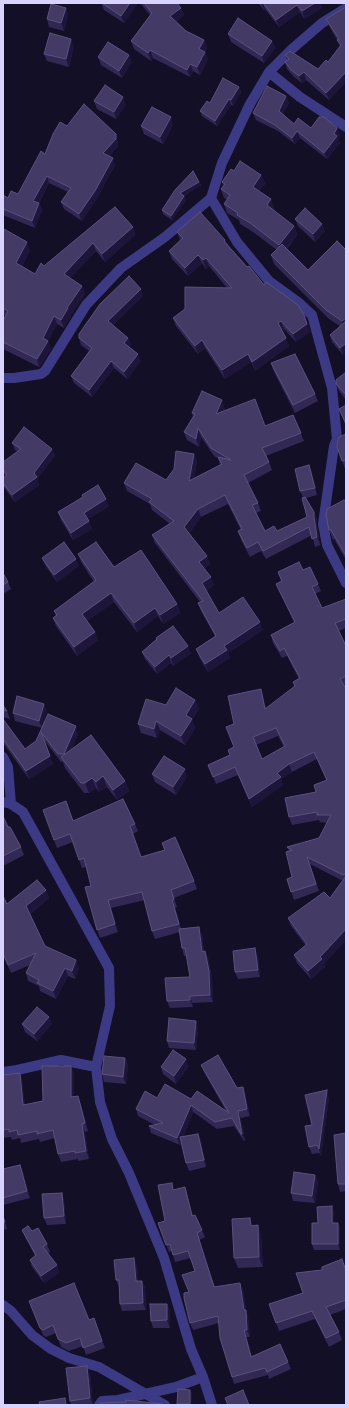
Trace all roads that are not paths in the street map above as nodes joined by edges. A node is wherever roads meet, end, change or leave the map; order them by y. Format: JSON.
{"nodes":[{"id":1,"x":346,"y":8,"type":"edge"},
{"id":2,"x":269,"y":72,"type":"junction"},
{"id":3,"x":346,"y":127,"type":"edge"},
{"id":4,"x":211,"y":198,"type":"junction"},
{"id":5,"x":3,"y":378,"type":"edge"},
{"id":6,"x":346,"y":583,"type":"edge"},
{"id":7,"x":3,"y":757,"type":"edge"},
{"id":8,"x":7,"y":803,"type":"edge"},
{"id":9,"x":96,"y":1067,"type":"junction"},
{"id":10,"x":3,"y":1072,"type":"edge"},
{"id":11,"x":3,"y":1305,"type":"edge"},
{"id":12,"x":203,"y":1377,"type":"junction"},
{"id":13,"x":144,"y":1394,"type":"junction"},
{"id":14,"x":99,"y":1405,"type":"edge"},
{"id":15,"x":165,"y":1405,"type":"edge"},
{"id":16,"x":212,"y":1405,"type":"edge"}],
"edges":[{"from":1,"to":2,"type":"street"},
{"from":2,"to":3,"type":"street"},
{"from":2,"to":4,"type":"street"},
{"from":4,"to":5,"type":"street"},
{"from":4,"to":6,"type":"street"},
{"from":7,"to":8,"type":"street"},
{"from":8,"to":9,"type":"street"},
{"from":9,"to":10,"type":"street"},
{"from":9,"to":12,"type":"street"},
{"from":11,"to":13,"type":"street"},
{"from":12,"to":13,"type":"street"},
{"from":12,"to":16,"type":"street"},
{"from":13,"to":14,"type":"street"},
{"from":13,"to":15,"type":"street"}]}
